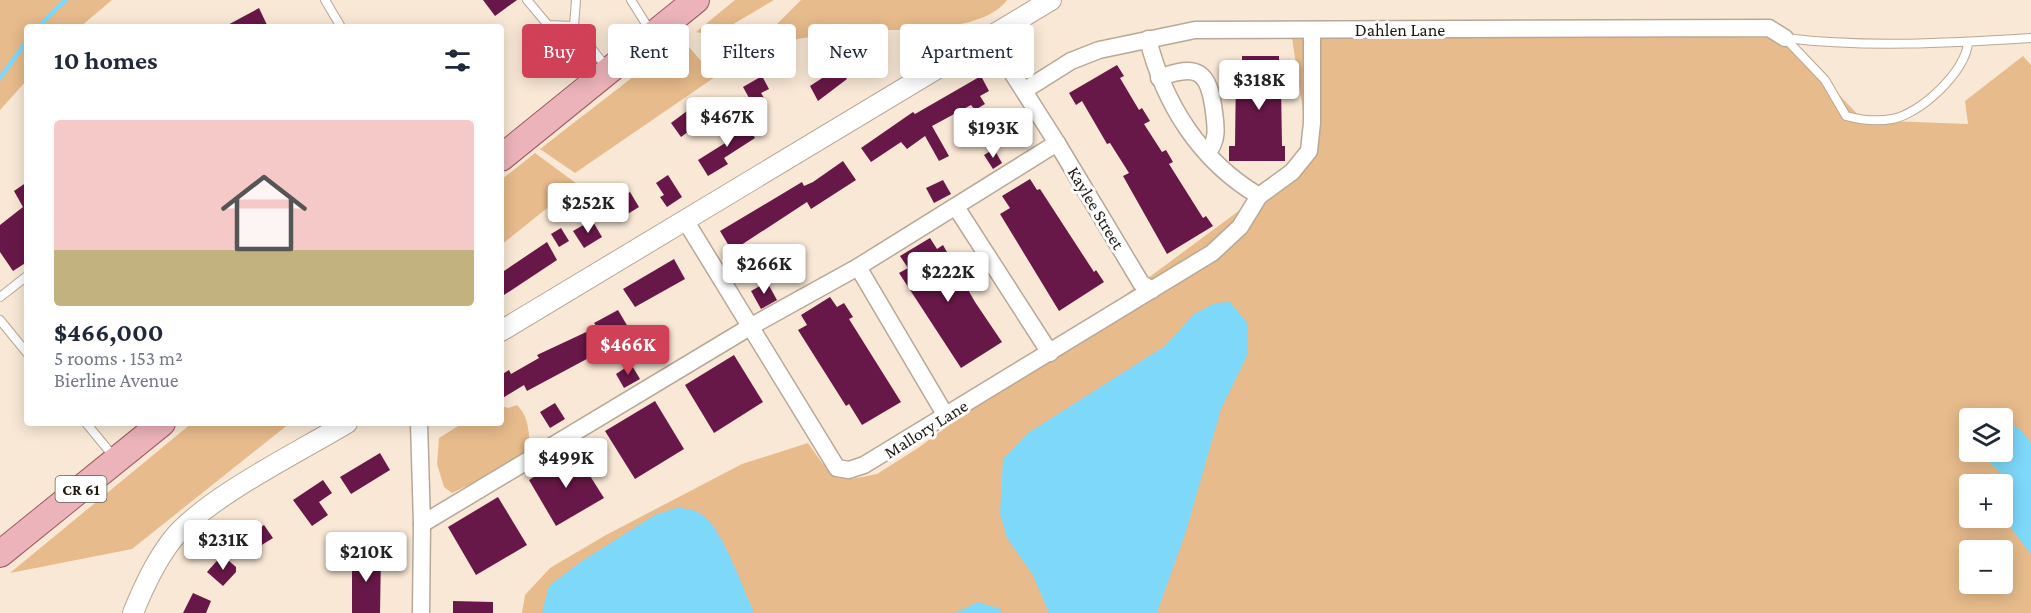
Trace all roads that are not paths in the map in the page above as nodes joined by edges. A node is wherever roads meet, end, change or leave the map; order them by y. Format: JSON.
{"nodes":[{"id":1,"x":325,"y":0,"type":"edge"},
{"id":2,"x":527,"y":0,"type":"edge"},
{"id":3,"x":576,"y":0,"type":"edge"},
{"id":4,"x":631,"y":0,"type":"edge"},
{"id":5,"x":696,"y":0,"type":"edge"},
{"id":6,"x":1051,"y":0,"type":"edge"},
{"id":7,"x":339,"y":24,"type":"edge"},
{"id":8,"x":547,"y":24,"type":"edge"},
{"id":9,"x":574,"y":24,"type":"edge"},
{"id":10,"x":646,"y":24,"type":"edge"},
{"id":11,"x":667,"y":24,"type":"edge"},
{"id":12,"x":1012,"y":24,"type":"edge"},
{"id":13,"x":1312,"y":31,"type":"junction"},
{"id":14,"x":1785,"y":38,"type":"junction"},
{"id":15,"x":2031,"y":38,"type":"edge"},
{"id":16,"x":1148,"y":39,"type":"junction"},
{"id":17,"x":1968,"y":42,"type":"junction"},
{"id":18,"x":596,"y":54,"type":"edge"},
{"id":19,"x":608,"y":70,"type":"edge"},
{"id":20,"x":608,"y":72,"type":"edge"},
{"id":21,"x":923,"y":78,"type":"edge"},
{"id":22,"x":1017,"y":78,"type":"edge"},
{"id":23,"x":1159,"y":78,"type":"junction"},
{"id":24,"x":1025,"y":90,"type":"junction"},
{"id":25,"x":1058,"y":143,"type":"junction"},
{"id":26,"x":1208,"y":152,"type":"junction"},
{"id":27,"x":504,"y":156,"type":"edge"},
{"id":28,"x":1259,"y":196,"type":"junction"},
{"id":29,"x":956,"y":207,"type":"junction"},
{"id":30,"x":685,"y":220,"type":"junction"},
{"id":31,"x":858,"y":267,"type":"junction"},
{"id":32,"x":24,"y":278,"type":"edge"},
{"id":33,"x":1152,"y":290,"type":"junction"},
{"id":34,"x":0,"y":297,"type":"edge"},
{"id":35,"x":0,"y":320,"type":"edge"},
{"id":36,"x":748,"y":328,"type":"junction"},
{"id":37,"x":504,"y":329,"type":"edge"},
{"id":38,"x":24,"y":349,"type":"edge"},
{"id":39,"x":1050,"y":353,"type":"junction"},
{"id":40,"x":946,"y":416,"type":"junction"},
{"id":41,"x":89,"y":426,"type":"edge"},
{"id":42,"x":158,"y":426,"type":"edge"},
{"id":43,"x":342,"y":426,"type":"edge"},
{"id":44,"x":419,"y":426,"type":"edge"},
{"id":45,"x":117,"y":460,"type":"junction"},
{"id":46,"x":422,"y":524,"type":"junction"},
{"id":47,"x":0,"y":554,"type":"edge"},
{"id":48,"x":133,"y":613,"type":"edge"},
{"id":49,"x":421,"y":613,"type":"edge"}],
"edges":[{"from":1,"to":7,"type":"lane"},
{"from":2,"to":8,"type":"lane"},
{"from":3,"to":9,"type":"lane"},
{"from":4,"to":10,"type":"lane"},
{"from":5,"to":11,"type":"main road"},
{"from":6,"to":12,"type":"street"},
{"from":13,"to":14,"type":"street","name":"Dahlen Lane"},
{"from":13,"to":16,"type":"street","name":"Dahlen Lane"},
{"from":13,"to":28,"type":"street"},
{"from":14,"to":17,"type":"lane"},
{"from":14,"to":17,"type":"lane"},
{"from":15,"to":17,"type":"lane"},
{"from":16,"to":23,"type":"street"},
{"from":16,"to":24,"type":"street","name":"Dahlen Lane"},
{"from":18,"to":19,"type":"lane"},
{"from":20,"to":27,"type":"main road"},
{"from":21,"to":30,"type":"street"},
{"from":22,"to":24,"type":"street","name":"Kaylee Street"},
{"from":23,"to":26,"type":"street"},
{"from":23,"to":26,"type":"street"},
{"from":24,"to":25,"type":"street","name":"Kaylee Street"},
{"from":25,"to":29,"type":"street"},
{"from":25,"to":33,"type":"street","name":"Kaylee Street"},
{"from":26,"to":28,"type":"street"},
{"from":28,"to":33,"type":"street","name":"Mallory Lane"},
{"from":29,"to":31,"type":"street"},
{"from":29,"to":39,"type":"street"},
{"from":30,"to":36,"type":"street"},
{"from":30,"to":37,"type":"street"},
{"from":31,"to":36,"type":"street"},
{"from":31,"to":40,"type":"street"},
{"from":32,"to":34,"type":"lane"},
{"from":33,"to":39,"type":"street","name":"Mallory Lane"},
{"from":35,"to":38,"type":"lane"},
{"from":36,"to":40,"type":"street","name":"Mallory Lane"},
{"from":36,"to":46,"type":"street"},
{"from":39,"to":40,"type":"street","name":"Mallory Lane"},
{"from":41,"to":45,"type":"lane"},
{"from":42,"to":45,"type":"main road","number":"CR 61"},
{"from":43,"to":48,"type":"street"},
{"from":44,"to":46,"type":"street"},
{"from":45,"to":47,"type":"main road","number":"CR 61"},
{"from":46,"to":49,"type":"street"}]}
